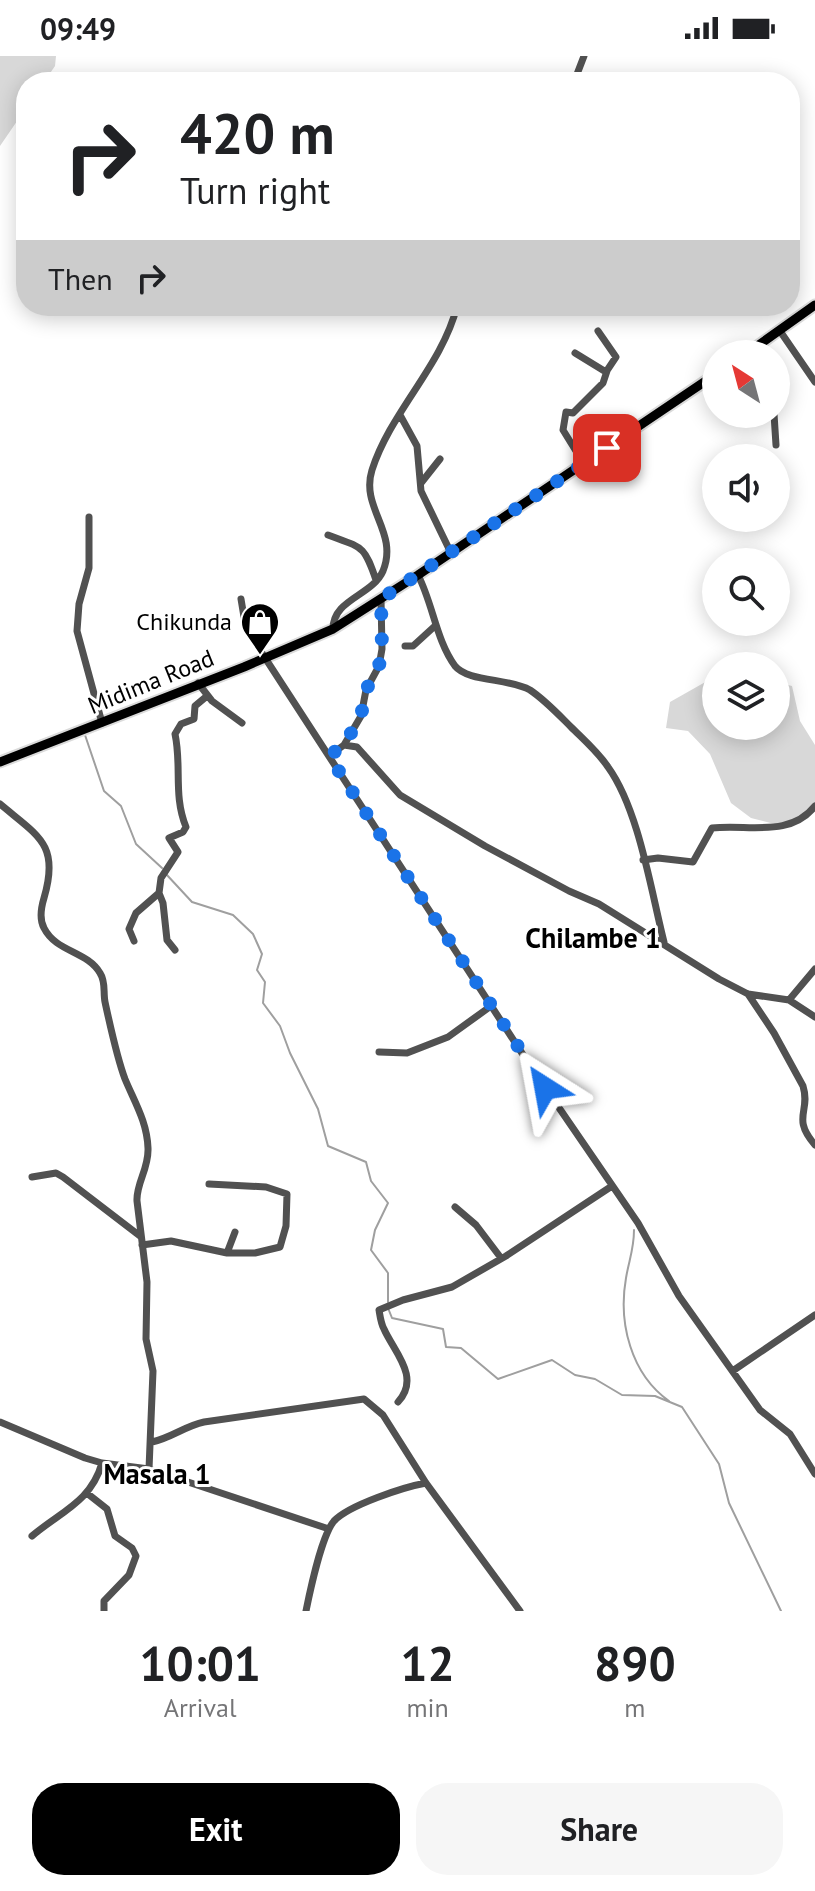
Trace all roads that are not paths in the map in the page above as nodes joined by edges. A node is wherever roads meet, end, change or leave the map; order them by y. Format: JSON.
{"nodes":[{"id":1,"x":815,"y":305,"type":"edge"},
{"id":2,"x":454,"y":316,"type":"edge"},
{"id":3,"x":598,"y":331,"type":"dead end"},
{"id":4,"x":780,"y":331,"type":"junction"},
{"id":5,"x":767,"y":340,"type":"edge"},
{"id":6,"x":575,"y":353,"type":"dead end"},
{"id":7,"x":607,"y":371,"type":"junction"},
{"id":8,"x":815,"y":382,"type":"edge"},
{"id":9,"x":702,"y":384,"type":"edge"},
{"id":10,"x":400,"y":415,"type":"junction"},
{"id":11,"x":440,"y":459,"type":"dead end"},
{"id":12,"x":584,"y":464,"type":"junction"},
{"id":13,"x":419,"y":484,"type":"junction"},
{"id":14,"x":89,"y":517,"type":"dead end"},
{"id":15,"x":328,"y":535,"type":"dead end"},
{"id":16,"x":451,"y":553,"type":"junction"},
{"id":17,"x":418,"y":575,"type":"junction"},
{"id":18,"x":376,"y":580,"type":"junction"},
{"id":19,"x":241,"y":599,"type":"dead end"},
{"id":20,"x":381,"y":599,"type":"junction"},
{"id":21,"x":436,"y":625,"type":"junction"},
{"id":22,"x":333,"y":629,"type":"junction"},
{"id":23,"x":405,"y":646,"type":"dead end"},
{"id":24,"x":267,"y":658,"type":"junction"},
{"id":25,"x":198,"y":683,"type":"junction"},
{"id":26,"x":207,"y":696,"type":"junction"},
{"id":27,"x":102,"y":723,"type":"junction"},
{"id":28,"x":242,"y":723,"type":"dead end"},
{"id":29,"x":344,"y":745,"type":"junction"},
{"id":30,"x":329,"y":756,"type":"junction"},
{"id":31,"x":0,"y":762,"type":"edge"},
{"id":32,"x":0,"y":804,"type":"edge"},
{"id":33,"x":815,"y":806,"type":"edge"},
{"id":34,"x":643,"y":860,"type":"junction"},
{"id":35,"x":159,"y":893,"type":"junction"},
{"id":36,"x":134,"y":941,"type":"dead end"},
{"id":37,"x":664,"y":942,"type":"junction"},
{"id":38,"x":175,"y":950,"type":"dead end"},
{"id":39,"x":815,"y":969,"type":"edge"},
{"id":40,"x":748,"y":994,"type":"junction"},
{"id":41,"x":789,"y":1000,"type":"junction"},
{"id":42,"x":491,"y":1006,"type":"junction"},
{"id":43,"x":815,"y":1017,"type":"edge"},
{"id":44,"x":379,"y":1052,"type":"dead end"},
{"id":45,"x":815,"y":1145,"type":"edge"},
{"id":46,"x":32,"y":1177,"type":"dead end"},
{"id":47,"x":209,"y":1184,"type":"dead end"},
{"id":48,"x":612,"y":1186,"type":"junction"},
{"id":49,"x":455,"y":1207,"type":"dead end"},
{"id":50,"x":235,"y":1232,"type":"dead end"},
{"id":51,"x":141,"y":1241,"type":"junction"},
{"id":52,"x":227,"y":1253,"type":"junction"},
{"id":53,"x":501,"y":1258,"type":"junction"},
{"id":54,"x":815,"y":1315,"type":"edge"},
{"id":55,"x":734,"y":1370,"type":"junction"},
{"id":56,"x":398,"y":1402,"type":"dead end"},
{"id":57,"x":0,"y":1422,"type":"edge"},
{"id":58,"x":152,"y":1442,"type":"junction"},
{"id":59,"x":102,"y":1463,"type":"junction"},
{"id":60,"x":149,"y":1469,"type":"junction"},
{"id":61,"x":815,"y":1474,"type":"edge"},
{"id":62,"x":426,"y":1483,"type":"junction"},
{"id":63,"x":88,"y":1494,"type":"junction"},
{"id":64,"x":329,"y":1529,"type":"junction"},
{"id":65,"x":32,"y":1536,"type":"dead end"},
{"id":66,"x":104,"y":1611,"type":"edge"},
{"id":67,"x":306,"y":1611,"type":"edge"},
{"id":68,"x":520,"y":1611,"type":"edge"}],
"edges":[{"from":1,"to":4,"type":"main road"},
{"from":2,"to":10,"type":"street"},
{"from":3,"to":7,"type":"street"},
{"from":4,"to":5,"type":"main road"},
{"from":4,"to":8,"type":"street"},
{"from":6,"to":7,"type":"street"},
{"from":7,"to":12,"type":"street"},
{"from":9,"to":12,"type":"main road","name":"Midima Road"},
{"from":10,"to":13,"type":"street"},
{"from":10,"to":18,"type":"street"},
{"from":11,"to":13,"type":"street"},
{"from":12,"to":16,"type":"main road","name":"Midima Road"},
{"from":13,"to":16,"type":"street"},
{"from":14,"to":27,"type":"street"},
{"from":15,"to":18,"type":"street"},
{"from":16,"to":17,"type":"main road","name":"Midima Road"},
{"from":17,"to":20,"type":"main road","name":"Midima Road"},
{"from":17,"to":21,"type":"street"},
{"from":18,"to":22,"type":"street"},
{"from":19,"to":24,"type":"street"},
{"from":20,"to":22,"type":"main road","name":"Midima Road"},
{"from":20,"to":29,"type":"street"},
{"from":21,"to":23,"type":"street"},
{"from":21,"to":34,"type":"street"},
{"from":22,"to":24,"type":"main road","name":"Midima Road"},
{"from":24,"to":25,"type":"main road","name":"Midima Road"},
{"from":24,"to":30,"type":"street"},
{"from":25,"to":26,"type":"street"},
{"from":25,"to":27,"type":"main road","name":"Midima Road"},
{"from":26,"to":28,"type":"street"},
{"from":26,"to":35,"type":"street"},
{"from":27,"to":31,"type":"main road","name":"Midima Road"},
{"from":29,"to":30,"type":"street"},
{"from":29,"to":37,"type":"street"},
{"from":30,"to":42,"type":"street"},
{"from":32,"to":51,"type":"street"},
{"from":33,"to":34,"type":"street"},
{"from":34,"to":37,"type":"street"},
{"from":35,"to":36,"type":"street"},
{"from":35,"to":38,"type":"street"},
{"from":37,"to":40,"type":"street"},
{"from":39,"to":41,"type":"street"},
{"from":40,"to":41,"type":"street"},
{"from":40,"to":45,"type":"street"},
{"from":41,"to":43,"type":"street"},
{"from":42,"to":44,"type":"street"},
{"from":42,"to":48,"type":"street"},
{"from":46,"to":51,"type":"street"},
{"from":47,"to":52,"type":"street"},
{"from":48,"to":53,"type":"street"},
{"from":48,"to":55,"type":"street"},
{"from":49,"to":53,"type":"street"},
{"from":50,"to":52,"type":"street"},
{"from":51,"to":52,"type":"street"},
{"from":51,"to":58,"type":"street"},
{"from":53,"to":56,"type":"street"},
{"from":54,"to":55,"type":"street"},
{"from":55,"to":61,"type":"street"},
{"from":57,"to":59,"type":"street"},
{"from":58,"to":60,"type":"street"},
{"from":58,"to":62,"type":"street"},
{"from":59,"to":60,"type":"street"},
{"from":59,"to":63,"type":"street"},
{"from":60,"to":64,"type":"street"},
{"from":62,"to":64,"type":"street"},
{"from":62,"to":68,"type":"street"},
{"from":63,"to":65,"type":"street"},
{"from":63,"to":66,"type":"street"},
{"from":64,"to":67,"type":"street"}]}
